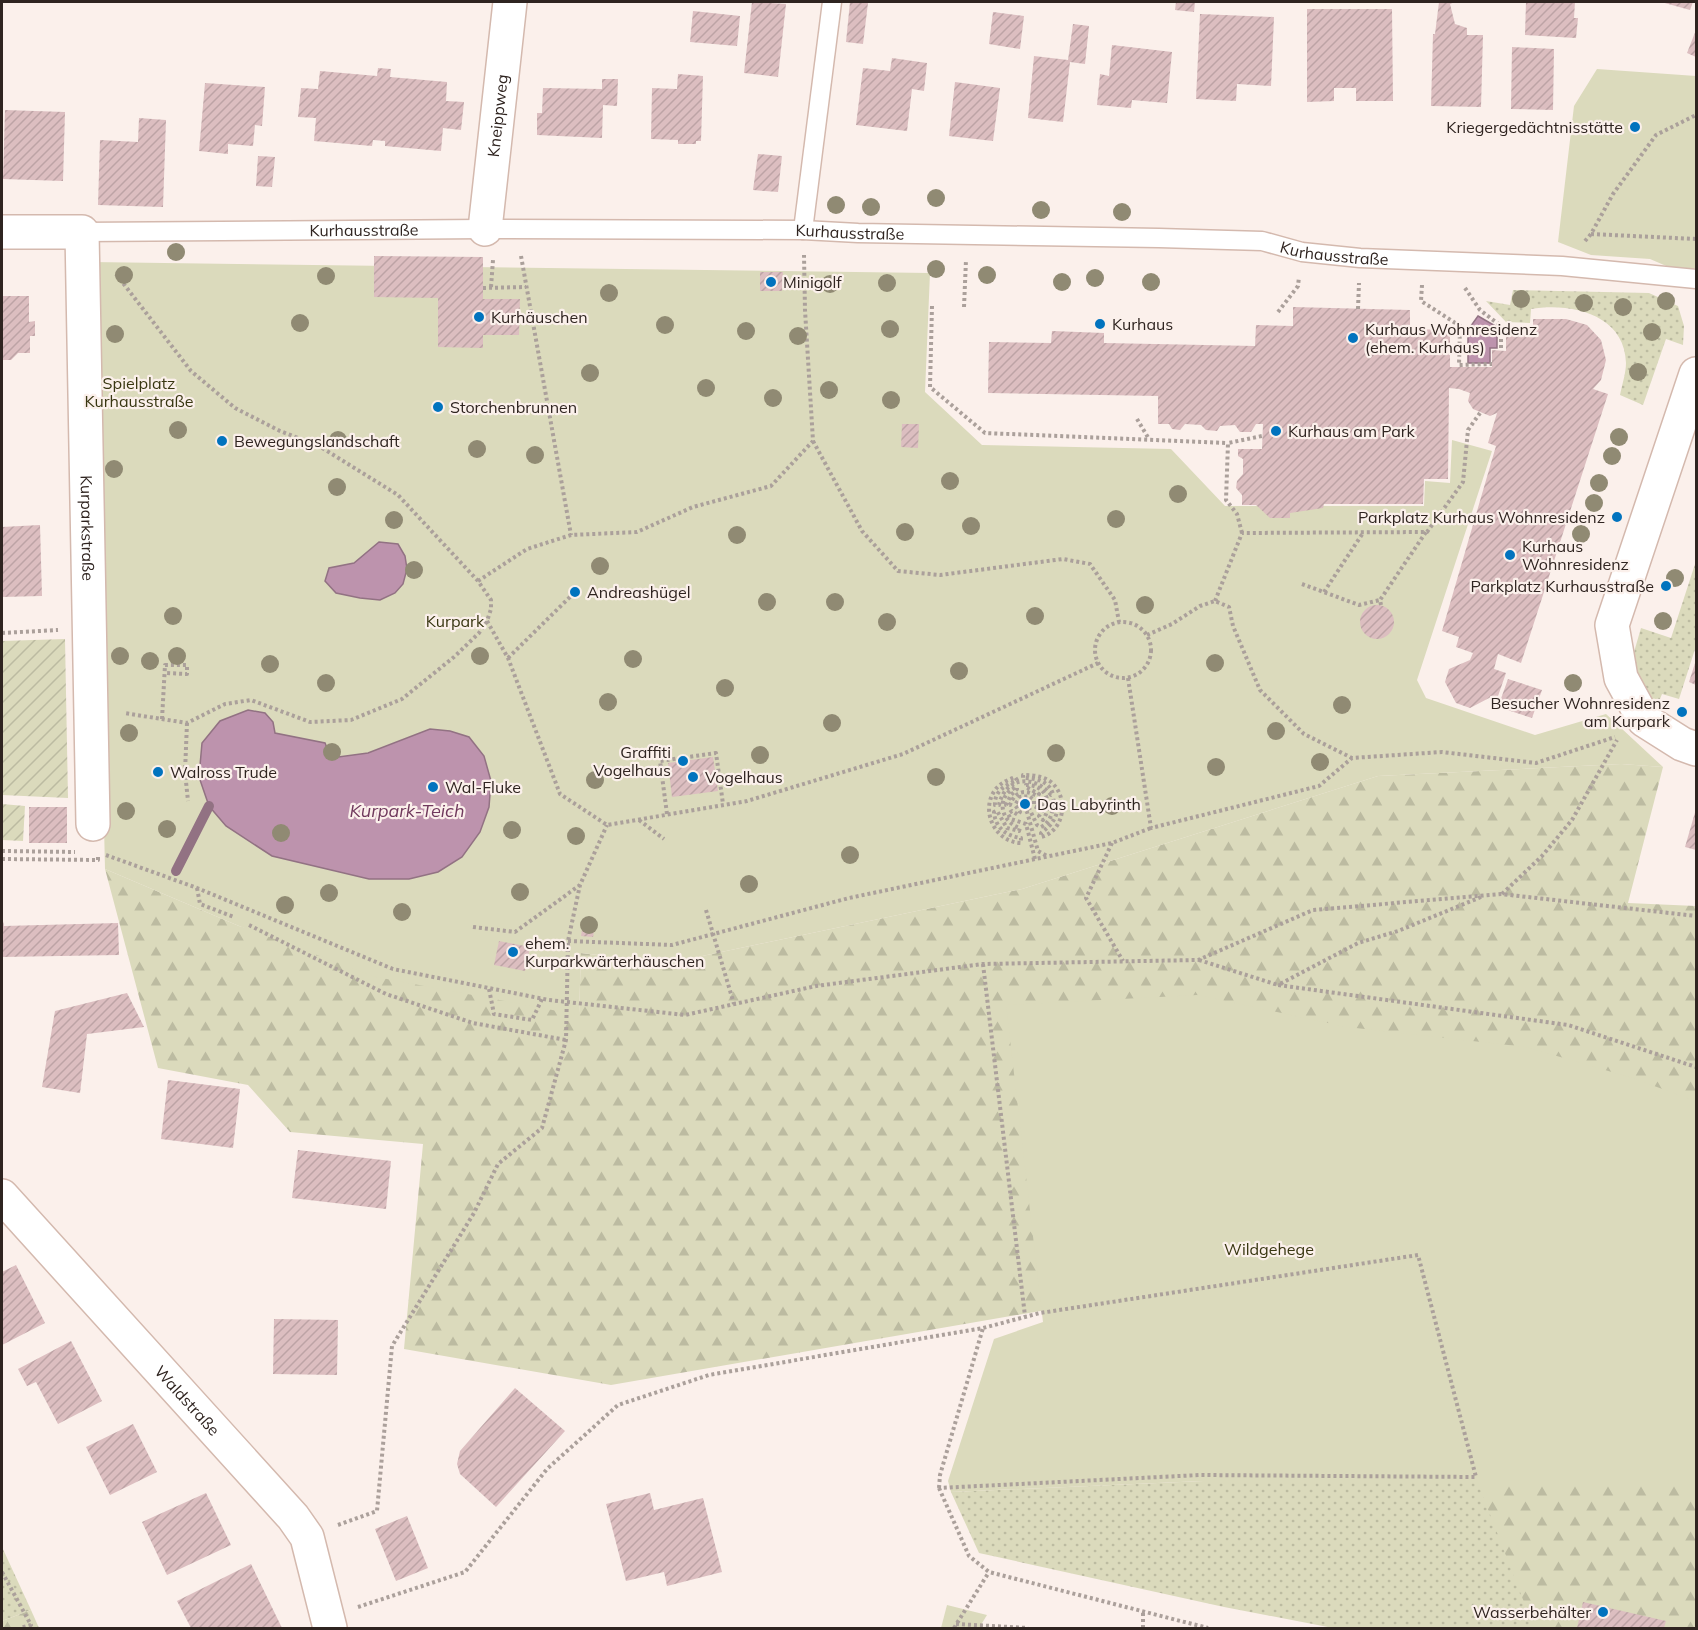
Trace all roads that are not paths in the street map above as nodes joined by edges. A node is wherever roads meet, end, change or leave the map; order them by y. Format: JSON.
{"nodes":[{"id":1,"x":510,"y":2,"type":"edge"},
{"id":2,"x":832,"y":2,"type":"edge"},
{"id":3,"x":803,"y":230,"type":"junction"},
{"id":4,"x":2,"y":232,"type":"edge"},
{"id":5,"x":82,"y":232,"type":"junction"},
{"id":6,"x":498,"y":238,"type":"junction"},
{"id":7,"x":1696,"y":279,"type":"edge"},
{"id":8,"x":1696,"y":374,"type":"edge"},
{"id":9,"x":1689,"y":747,"type":"edge"},
{"id":10,"x":96,"y":838,"type":"road end"},
{"id":11,"x":2,"y":1196,"type":"edge"},
{"id":12,"x":330,"y":1623,"type":"edge"}],
"edges":[{"from":1,"to":6,"type":"street","name":"Kneippweg"},
{"from":2,"to":3,"type":"lane"},
{"from":3,"to":6,"type":"lane","name":"Kurhausstraße"},
{"from":3,"to":7,"type":"lane","name":"Kurhausstraße"},
{"from":4,"to":5,"type":"street","name":"Kurhausstraße"},
{"from":5,"to":6,"type":"lane","name":"Kurhausstraße"},
{"from":5,"to":10,"type":"street","name":"Kurparkstraße"},
{"from":8,"to":9,"type":"street"},
{"from":11,"to":12,"type":"street","name":"Waldstraße"}]}
